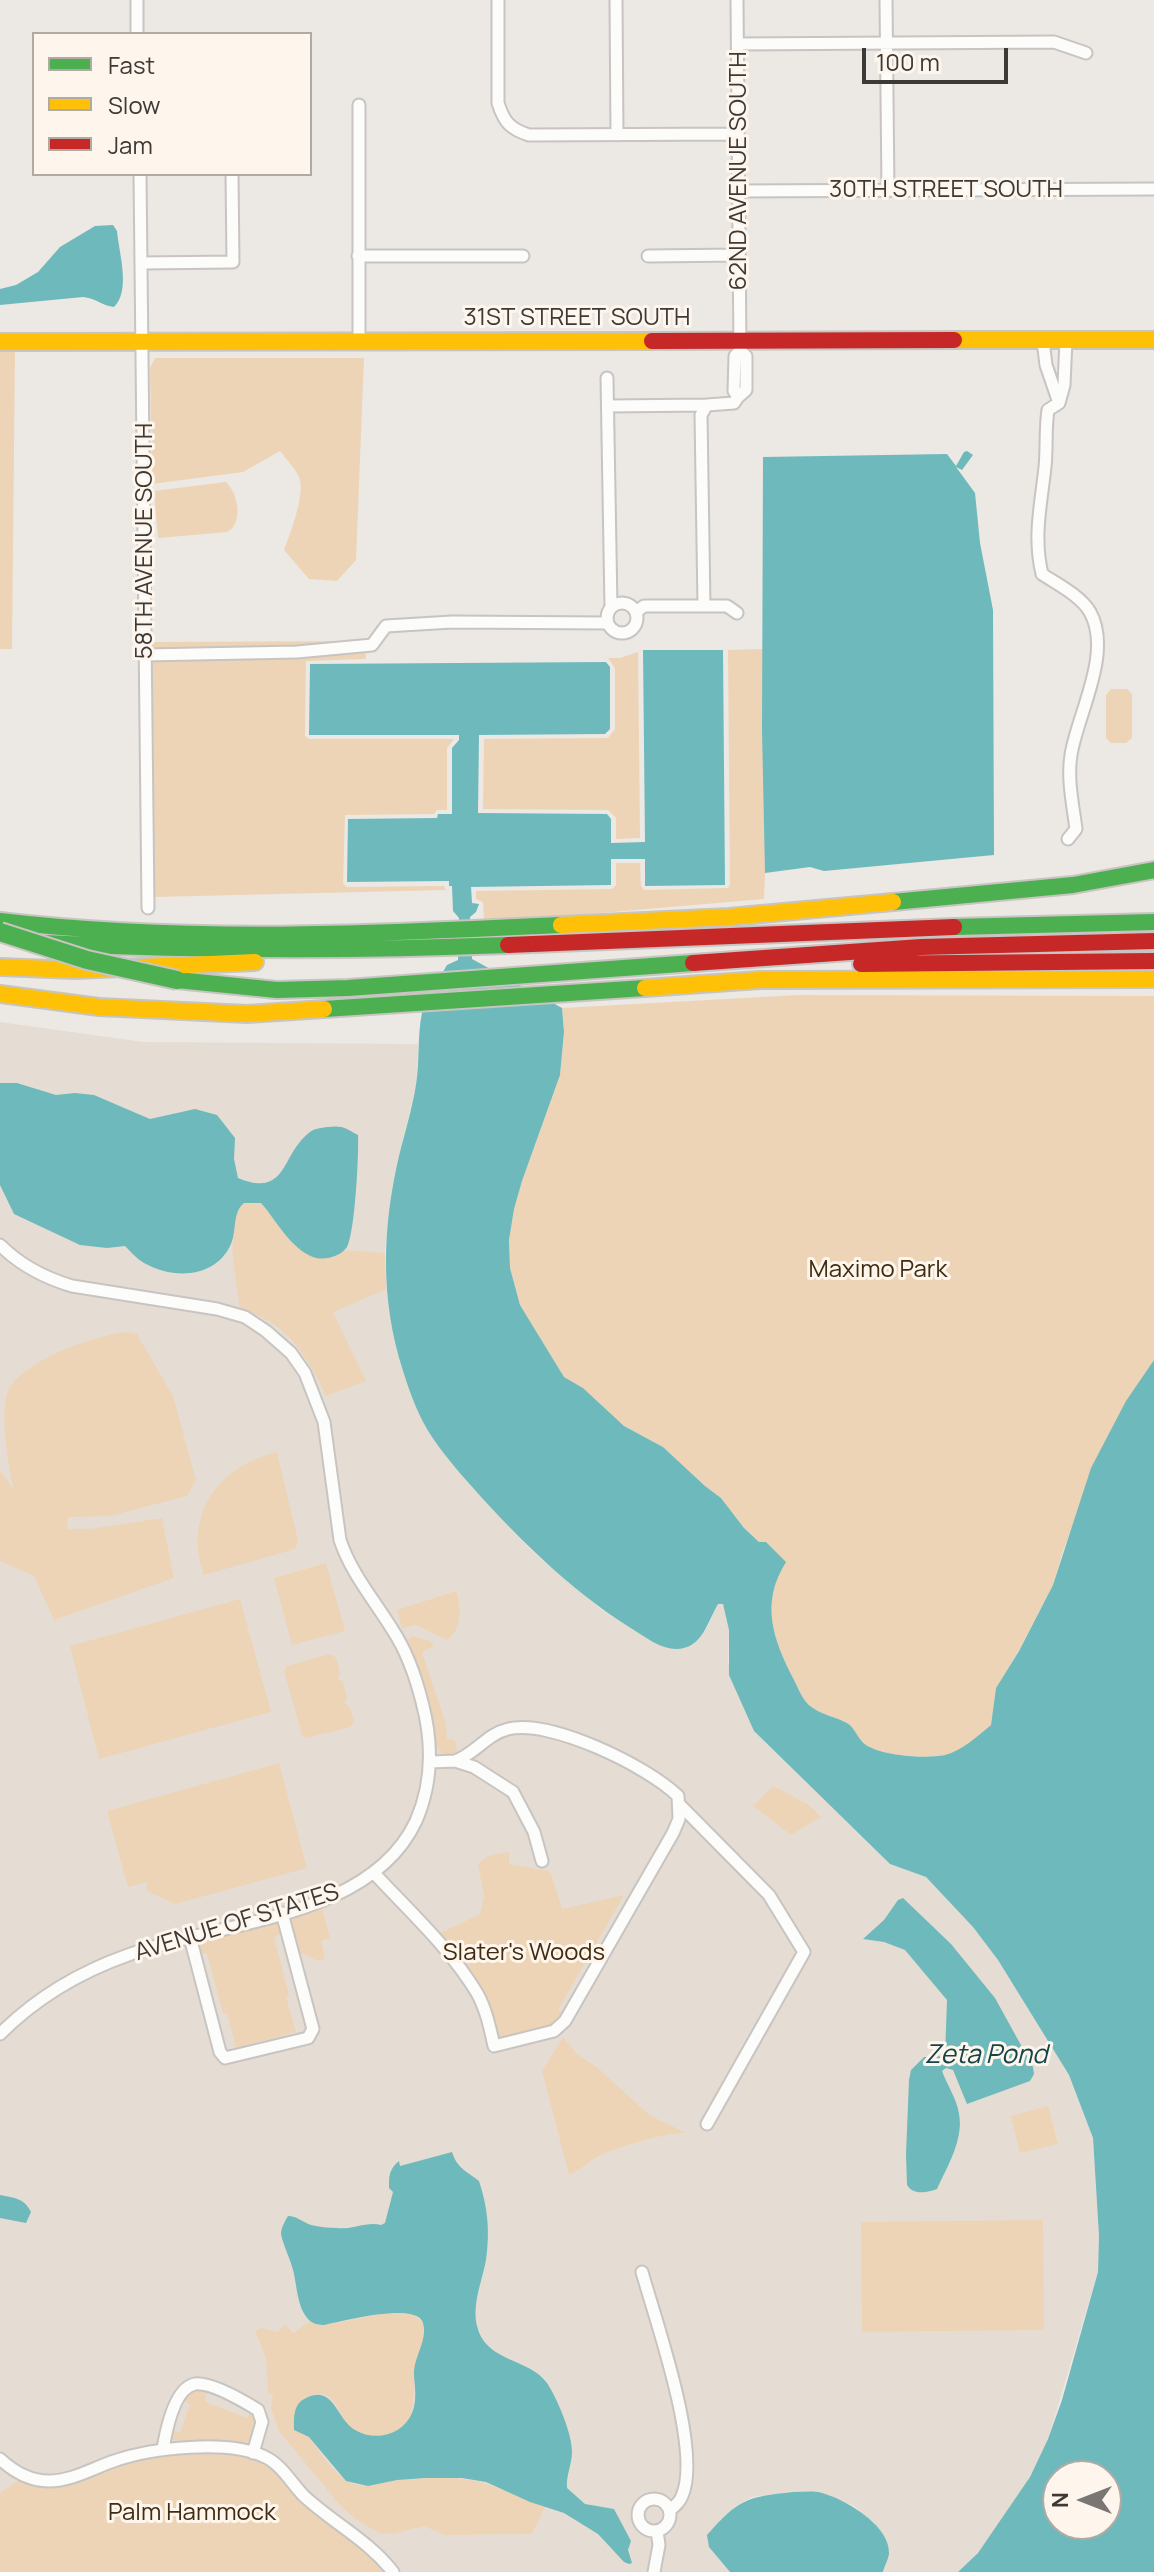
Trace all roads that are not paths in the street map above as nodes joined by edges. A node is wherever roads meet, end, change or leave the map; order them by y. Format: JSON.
{"nodes":[{"id":1,"x":137,"y":0,"type":"edge"},
{"id":2,"x":498,"y":0,"type":"edge"},
{"id":3,"x":616,"y":0,"type":"edge"},
{"id":4,"x":737,"y":0,"type":"edge"},
{"id":5,"x":886,"y":0,"type":"edge"},
{"id":6,"x":137,"y":32,"type":"edge"},
{"id":7,"x":738,"y":44,"type":"junction"},
{"id":8,"x":886,"y":45,"type":"junction"},
{"id":9,"x":1086,"y":53,"type":"dead end"},
{"id":10,"x":359,"y":105,"type":"dead end"},
{"id":11,"x":738,"y":134,"type":"junction"},
{"id":12,"x":617,"y":135,"type":"junction"},
{"id":13,"x":140,"y":176,"type":"edge"},
{"id":14,"x":232,"y":176,"type":"edge"},
{"id":15,"x":1154,"y":189,"type":"edge"},
{"id":16,"x":739,"y":191,"type":"junction"},
{"id":17,"x":888,"y":191,"type":"junction"},
{"id":18,"x":739,"y":255,"type":"junction"},
{"id":19,"x":358,"y":256,"type":"junction"},
{"id":20,"x":523,"y":256,"type":"dead end"},
{"id":21,"x":648,"y":256,"type":"dead end"},
{"id":22,"x":141,"y":263,"type":"junction"},
{"id":23,"x":1066,"y":340,"type":"junction"},
{"id":24,"x":1154,"y":340,"type":"edge"},
{"id":25,"x":1043,"y":341,"type":"junction"},
{"id":26,"x":0,"y":342,"type":"edge"},
{"id":27,"x":359,"y":342,"type":"junction"},
{"id":28,"x":143,"y":343,"type":"junction"},
{"id":29,"x":740,"y":346,"type":"junction"},
{"id":30,"x":607,"y":378,"type":"dead end"},
{"id":31,"x":1059,"y":403,"type":"junction"},
{"id":32,"x":707,"y":405,"type":"junction"},
{"id":33,"x":608,"y":406,"type":"junction"},
{"id":34,"x":704,"y":606,"type":"junction"},
{"id":35,"x":611,"y":607,"type":"junction"},
{"id":36,"x":636,"y":612,"type":"junction"},
{"id":37,"x":737,"y":613,"type":"dead end"},
{"id":38,"x":608,"y":623,"type":"junction"},
{"id":39,"x":145,"y":655,"type":"junction"},
{"id":40,"x":1068,"y":839,"type":"dead end"},
{"id":41,"x":1154,"y":870,"type":"edge"},
{"id":42,"x":1154,"y":884,"type":"edge"},
{"id":43,"x":1073,"y":885,"type":"junction"},
{"id":44,"x":148,"y":908,"type":"dead end"},
{"id":45,"x":0,"y":921,"type":"edge"},
{"id":46,"x":1154,"y":922,"type":"edge"},
{"id":47,"x":0,"y":932,"type":"edge"},
{"id":48,"x":505,"y":937,"type":"junction"},
{"id":49,"x":0,"y":939,"type":"edge"},
{"id":50,"x":406,"y":940,"type":"junction"},
{"id":51,"x":1154,"y":941,"type":"edge"},
{"id":52,"x":386,"y":949,"type":"junction"},
{"id":53,"x":790,"y":957,"type":"junction"},
{"id":54,"x":1154,"y":961,"type":"edge"},
{"id":55,"x":0,"y":967,"type":"edge"},
{"id":56,"x":1154,"y":979,"type":"edge"},
{"id":57,"x":572,"y":982,"type":"junction"},
{"id":58,"x":0,"y":994,"type":"edge"},
{"id":59,"x":400,"y":995,"type":"junction"},
{"id":60,"x":0,"y":1245,"type":"edge"},
{"id":61,"x":460,"y":1760,"type":"junction"},
{"id":62,"x":431,"y":1762,"type":"junction"},
{"id":63,"x":680,"y":1805,"type":"junction"},
{"id":64,"x":542,"y":1861,"type":"dead end"},
{"id":65,"x":374,"y":1873,"type":"junction"},
{"id":66,"x":282,"y":1913,"type":"junction"},
{"id":67,"x":190,"y":1937,"type":"junction"},
{"id":68,"x":0,"y":2034,"type":"edge"},
{"id":69,"x":707,"y":2124,"type":"dead end"},
{"id":70,"x":642,"y":2272,"type":"dead end"},
{"id":71,"x":163,"y":2449,"type":"junction"},
{"id":72,"x":253,"y":2453,"type":"junction"},
{"id":73,"x":0,"y":2459,"type":"edge"},
{"id":74,"x":667,"y":2506,"type":"junction"},
{"id":75,"x":657,"y":2531,"type":"junction"},
{"id":76,"x":393,"y":2572,"type":"edge"},
{"id":77,"x":654,"y":2572,"type":"edge"}],
"edges":[{"from":1,"to":6,"type":"street"},
{"from":2,"to":12,"type":"street"},
{"from":3,"to":12,"type":"street"},
{"from":4,"to":7,"type":"street","name":"62ND AVENUE SOUTH"},
{"from":5,"to":8,"type":"street"},
{"from":7,"to":8,"type":"street"},
{"from":7,"to":11,"type":"street","name":"62ND AVENUE SOUTH"},
{"from":8,"to":9,"type":"street"},
{"from":8,"to":17,"type":"street"},
{"from":10,"to":19,"type":"street"},
{"from":11,"to":12,"type":"street"},
{"from":11,"to":16,"type":"street","name":"62ND AVENUE SOUTH"},
{"from":13,"to":22,"type":"street","name":"58TH AVENUE SOUTH"},
{"from":14,"to":22,"type":"street"},
{"from":15,"to":17,"type":"street","name":"30TH STREET SOUTH"},
{"from":16,"to":17,"type":"street","name":"30TH STREET SOUTH"},
{"from":16,"to":18,"type":"street","name":"62ND AVENUE SOUTH"},
{"from":18,"to":21,"type":"street"},
{"from":18,"to":29,"type":"street","name":"62ND AVENUE SOUTH"},
{"from":19,"to":20,"type":"street"},
{"from":19,"to":27,"type":"street"},
{"from":22,"to":28,"type":"street","name":"58TH AVENUE SOUTH"},
{"from":23,"to":24,"type":"main road","name":"31ST STREET SOUTH"},
{"from":23,"to":25,"type":"main road","name":"31ST STREET SOUTH"},
{"from":23,"to":31,"type":"street"},
{"from":25,"to":29,"type":"main road","name":"31ST STREET SOUTH"},
{"from":25,"to":31,"type":"street"},
{"from":26,"to":28,"type":"main road","name":"31ST STREET SOUTH"},
{"from":27,"to":28,"type":"main road","name":"31ST STREET SOUTH"},
{"from":27,"to":29,"type":"main road","name":"31ST STREET SOUTH"},
{"from":28,"to":39,"type":"street","name":"58TH AVENUE SOUTH"},
{"from":29,"to":32,"type":"street","name":"62ND AVENUE SOUTH"},
{"from":30,"to":33,"type":"street"},
{"from":31,"to":40,"type":"street"},
{"from":32,"to":33,"type":"street"},
{"from":32,"to":34,"type":"street"},
{"from":33,"to":35,"type":"street"},
{"from":34,"to":36,"type":"street"},
{"from":34,"to":37,"type":"street"},
{"from":35,"to":36,"type":"street"},
{"from":35,"to":38,"type":"street"},
{"from":36,"to":38,"type":"street"},
{"from":38,"to":39,"type":"street"},
{"from":39,"to":44,"type":"street","name":"58TH AVENUE SOUTH"},
{"from":41,"to":43,"type":"main road"},
{"from":42,"to":43,"type":"main road"},
{"from":43,"to":48,"type":"main road"},
{"from":45,"to":50,"type":"main road"},
{"from":46,"to":48,"type":"main road"},
{"from":47,"to":59,"type":"main road","bridge":true},
{"from":48,"to":50,"type":"main road"},
{"from":49,"to":52,"type":"main road"},
{"from":50,"to":52,"type":"main road"},
{"from":51,"to":53,"type":"main road"},
{"from":52,"to":55,"type":"main road"},
{"from":53,"to":54,"type":"main road"},
{"from":53,"to":57,"type":"main road"},
{"from":56,"to":57,"type":"main road"},
{"from":57,"to":59,"type":"main road"},
{"from":58,"to":59,"type":"main road"},
{"from":60,"to":62,"type":"street","name":"AVENUE OF STATES"},
{"from":61,"to":62,"type":"street"},
{"from":61,"to":63,"type":"street"},
{"from":61,"to":64,"type":"street"},
{"from":62,"to":65,"type":"street","name":"AVENUE OF STATES"},
{"from":63,"to":65,"type":"street"},
{"from":63,"to":69,"type":"street"},
{"from":65,"to":66,"type":"street","name":"AVENUE OF STATES"},
{"from":66,"to":67,"type":"street","name":"AVENUE OF STATES"},
{"from":66,"to":67,"type":"street"},
{"from":67,"to":68,"type":"street","name":"AVENUE OF STATES"},
{"from":70,"to":74,"type":"street"},
{"from":71,"to":72,"type":"street"},
{"from":71,"to":72,"type":"street"},
{"from":71,"to":73,"type":"street"},
{"from":72,"to":76,"type":"street"},
{"from":74,"to":75,"type":"street"},
{"from":74,"to":75,"type":"street"},
{"from":75,"to":77,"type":"street"}]}
